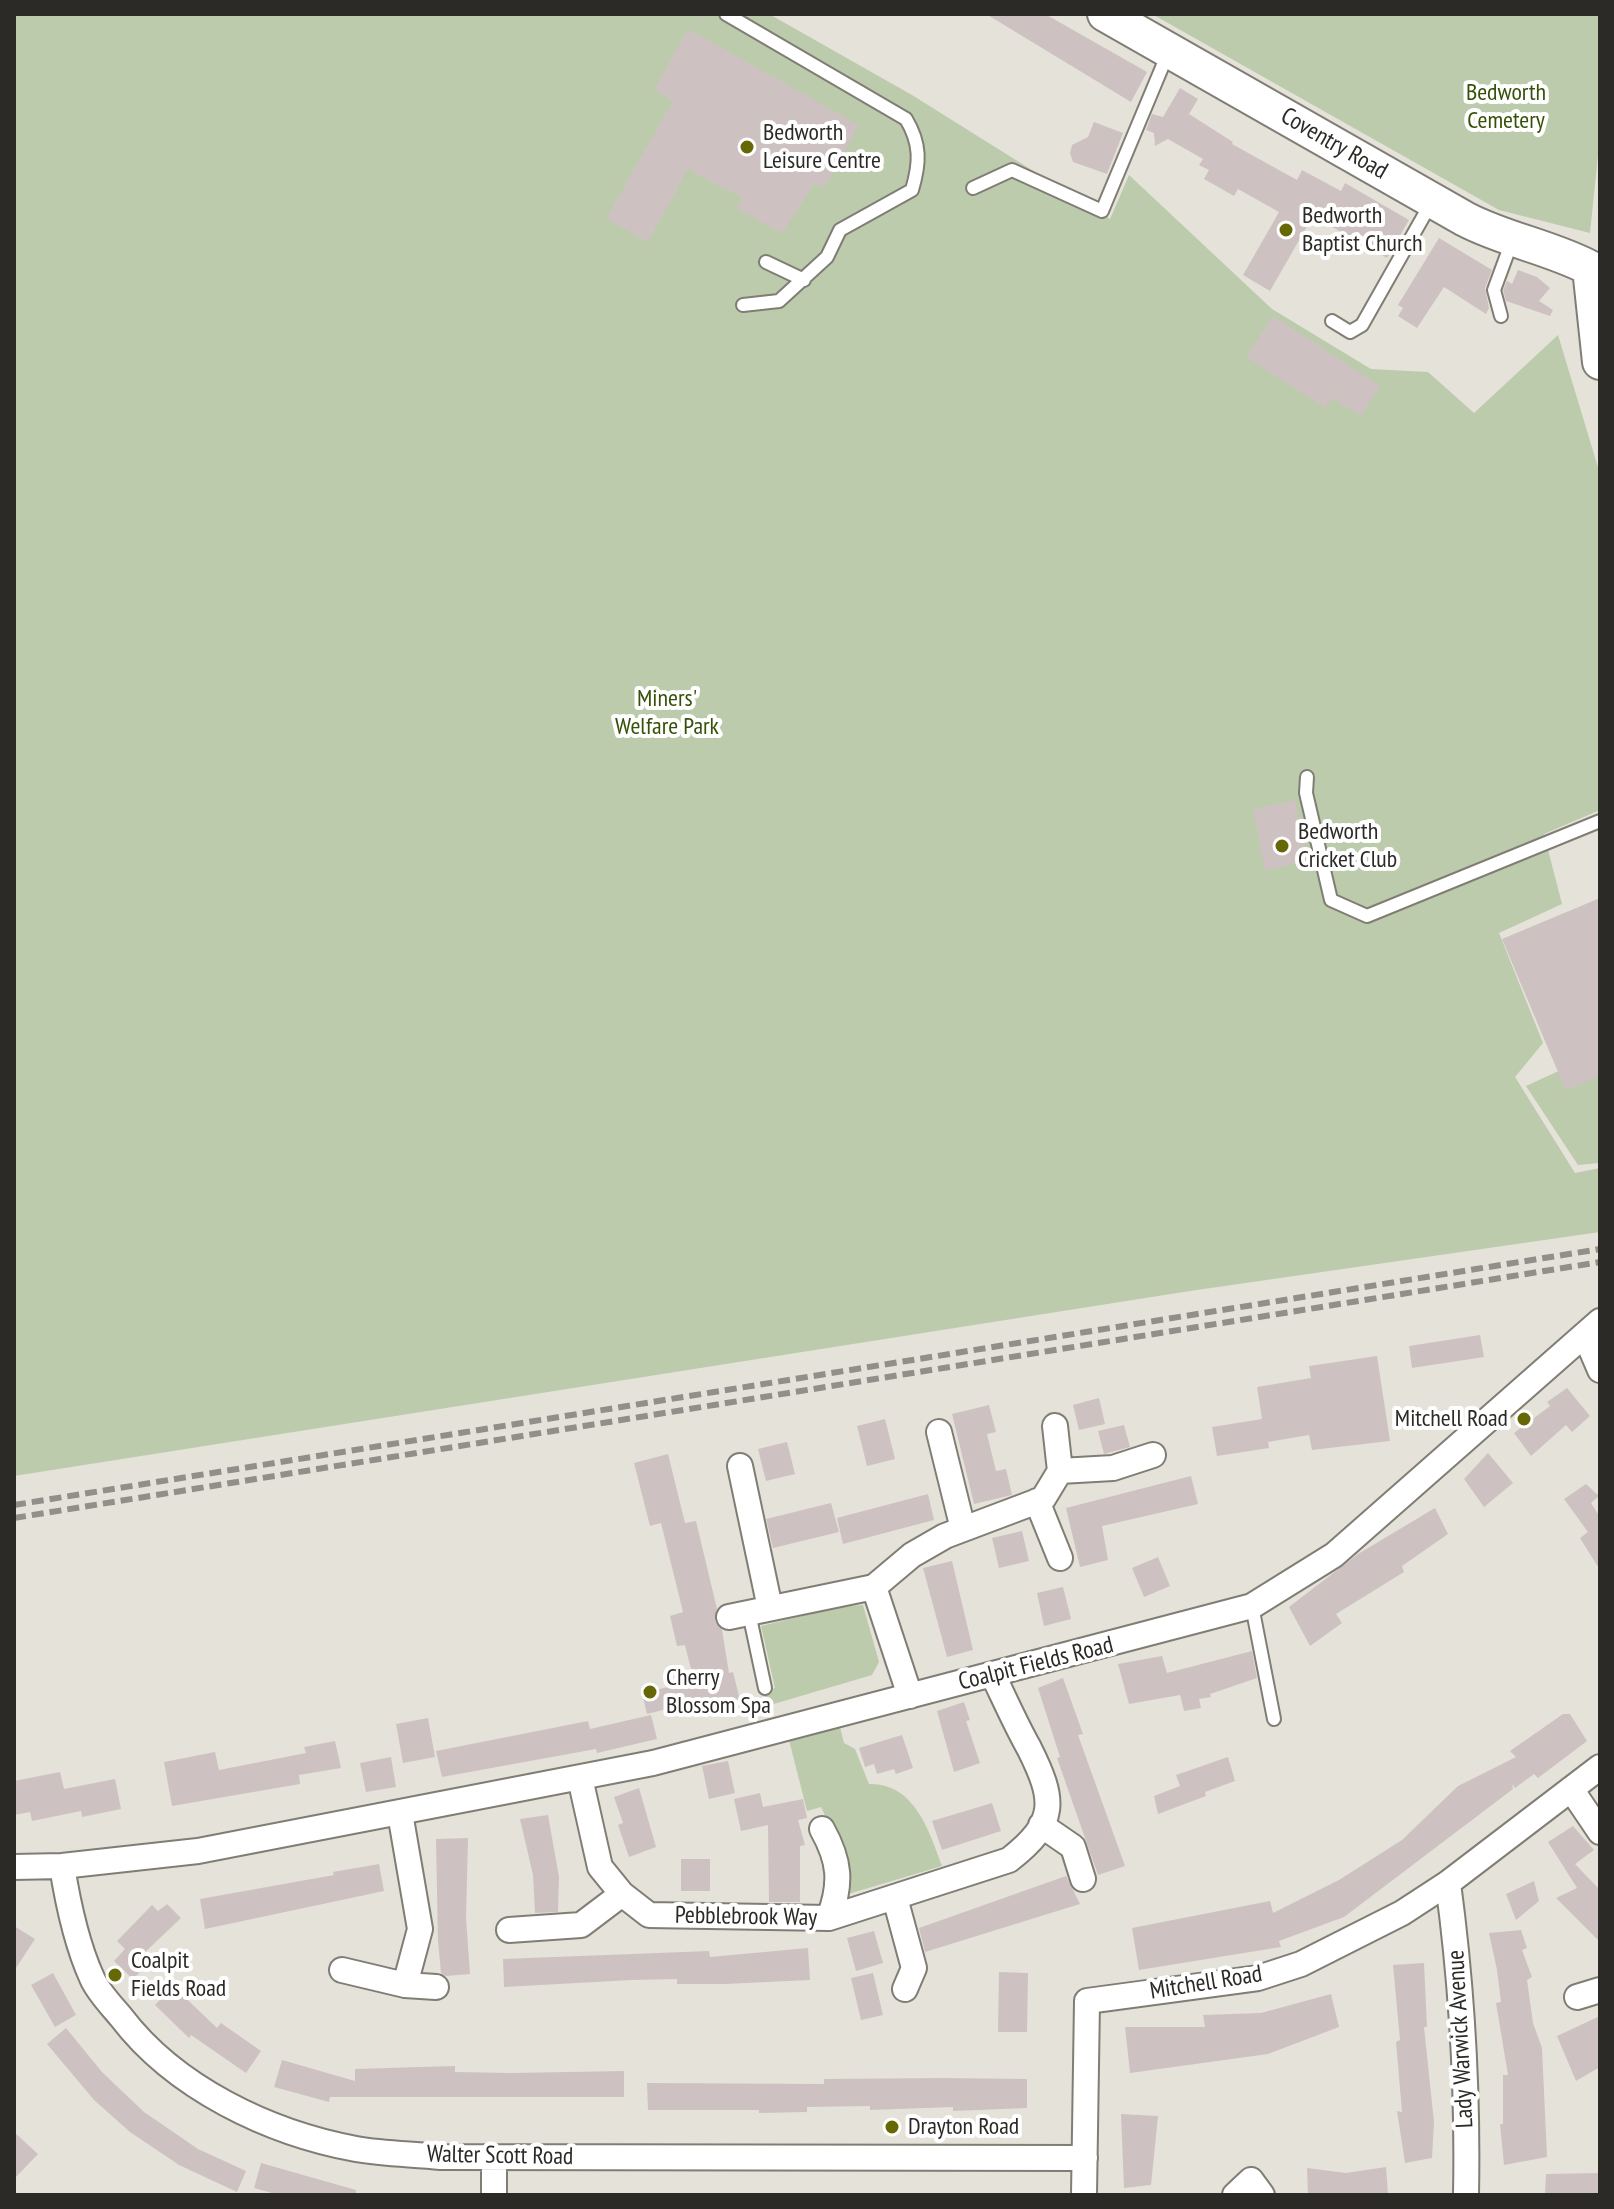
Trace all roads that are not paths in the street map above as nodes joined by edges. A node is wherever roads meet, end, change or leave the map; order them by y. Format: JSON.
{"nodes":[{"id":1,"x":726,"y":14,"type":"edge"},
{"id":2,"x":1105,"y":14,"type":"edge"},
{"id":3,"x":1169,"y":51,"type":"junction"},
{"id":4,"x":973,"y":188,"type":"dead end"},
{"id":5,"x":1432,"y":201,"type":"junction"},
{"id":6,"x":1512,"y":241,"type":"junction"},
{"id":7,"x":766,"y":262,"type":"dead end"},
{"id":8,"x":1595,"y":265,"type":"edge"},
{"id":9,"x":804,"y":280,"type":"junction"},
{"id":10,"x":743,"y":305,"type":"dead end"},
{"id":11,"x":1501,"y":316,"type":"dead end"},
{"id":12,"x":1332,"y":321,"type":"dead end"},
{"id":13,"x":1600,"y":362,"type":"edge"},
{"id":14,"x":1307,"y":777,"type":"dead end"},
{"id":15,"x":1600,"y":821,"type":"edge"},
{"id":16,"x":1592,"y":1328,"type":"edge"},
{"id":17,"x":1600,"y":1370,"type":"edge"},
{"id":18,"x":1055,"y":1426,"type":"dead end"},
{"id":19,"x":939,"y":1432,"type":"dead end"},
{"id":20,"x":1153,"y":1455,"type":"dead end"},
{"id":21,"x":740,"y":1466,"type":"dead end"},
{"id":22,"x":1060,"y":1471,"type":"junction"},
{"id":23,"x":1037,"y":1501,"type":"junction"},
{"id":24,"x":963,"y":1529,"type":"junction"},
{"id":25,"x":1060,"y":1558,"type":"dead end"},
{"id":26,"x":874,"y":1587,"type":"junction"},
{"id":27,"x":1252,"y":1606,"type":"junction"},
{"id":28,"x":749,"y":1613,"type":"junction"},
{"id":29,"x":993,"y":1675,"type":"junction"},
{"id":30,"x":765,"y":1688,"type":"dead end"},
{"id":31,"x":910,"y":1696,"type":"junction"},
{"id":32,"x":1274,"y":1719,"type":"dead end"},
{"id":33,"x":1600,"y":1767,"type":"edge"},
{"id":34,"x":580,"y":1778,"type":"junction"},
{"id":35,"x":1571,"y":1789,"type":"junction"},
{"id":36,"x":400,"y":1813,"type":"junction"},
{"id":37,"x":1041,"y":1825,"type":"junction"},
{"id":38,"x":822,"y":1829,"type":"dead end"},
{"id":39,"x":1600,"y":1832,"type":"edge"},
{"id":40,"x":62,"y":1866,"type":"junction"},
{"id":41,"x":14,"y":1867,"type":"edge"},
{"id":42,"x":1083,"y":1879,"type":"dead end"},
{"id":43,"x":1448,"y":1883,"type":"junction"},
{"id":44,"x":622,"y":1894,"type":"junction"},
{"id":45,"x":895,"y":1898,"type":"junction"},
{"id":46,"x":829,"y":1918,"type":"junction"},
{"id":47,"x":509,"y":1930,"type":"dead end"},
{"id":48,"x":342,"y":1970,"type":"dead end"},
{"id":49,"x":405,"y":1985,"type":"junction"},
{"id":50,"x":436,"y":1987,"type":"dead end"},
{"id":51,"x":905,"y":1989,"type":"dead end"},
{"id":52,"x":494,"y":2158,"type":"junction"},
{"id":53,"x":1085,"y":2158,"type":"junction"},
{"id":54,"x":494,"y":2195,"type":"edge"},
{"id":55,"x":1084,"y":2195,"type":"edge"},
{"id":56,"x":1235,"y":2195,"type":"edge"},
{"id":57,"x":1262,"y":2195,"type":"edge"},
{"id":58,"x":1466,"y":2195,"type":"edge"}],
"edges":[{"from":1,"to":9,"type":"lane"},
{"from":2,"to":3,"type":"main road","name":"Coventry Road"},
{"from":3,"to":4,"type":"lane"},
{"from":3,"to":5,"type":"main road","name":"Coventry Road"},
{"from":5,"to":6,"type":"main road","name":"Coventry Road"},
{"from":5,"to":12,"type":"lane"},
{"from":6,"to":8,"type":"main road","name":"Coventry Road"},
{"from":6,"to":11,"type":"lane"},
{"from":7,"to":9,"type":"lane"},
{"from":8,"to":13,"type":"main road"},
{"from":9,"to":10,"type":"lane"},
{"from":14,"to":15,"type":"lane"},
{"from":16,"to":17,"type":"street"},
{"from":16,"to":27,"type":"street","name":"Coalpit Fields Road"},
{"from":18,"to":22,"type":"street"},
{"from":19,"to":24,"type":"street"},
{"from":20,"to":22,"type":"street"},
{"from":21,"to":28,"type":"street"},
{"from":22,"to":23,"type":"street"},
{"from":23,"to":24,"type":"street"},
{"from":23,"to":25,"type":"street"},
{"from":24,"to":26,"type":"street"},
{"from":26,"to":28,"type":"street"},
{"from":26,"to":31,"type":"street"},
{"from":27,"to":29,"type":"street","name":"Coalpit Fields Road"},
{"from":27,"to":32,"type":"lane"},
{"from":28,"to":30,"type":"lane"},
{"from":29,"to":31,"type":"street","name":"Coalpit Fields Road"},
{"from":29,"to":37,"type":"street"},
{"from":31,"to":34,"type":"street","name":"Coalpit Fields Road"},
{"from":33,"to":35,"type":"street","name":"Mitchell Road"},
{"from":34,"to":36,"type":"street","name":"Coalpit Fields Road"},
{"from":34,"to":44,"type":"street","name":"Pebblebrook Way"},
{"from":35,"to":39,"type":"street"},
{"from":35,"to":43,"type":"street","name":"Mitchell Road"},
{"from":36,"to":40,"type":"street","name":"Coalpit Fields Road"},
{"from":36,"to":49,"type":"street"},
{"from":37,"to":42,"type":"street"},
{"from":37,"to":45,"type":"street","name":"Pebblebrook Way"},
{"from":38,"to":46,"type":"street","name":"Pebblebrook Way"},
{"from":40,"to":41,"type":"street","name":"Coalpit Fields Road"},
{"from":40,"to":52,"type":"street","name":"Walter Scott Road"},
{"from":43,"to":53,"type":"street","name":"Mitchell Road"},
{"from":43,"to":58,"type":"street","name":"Lady Warwick Avenue"},
{"from":44,"to":46,"type":"street","name":"Pebblebrook Way"},
{"from":44,"to":47,"type":"street"},
{"from":45,"to":46,"type":"street","name":"Pebblebrook Way"},
{"from":45,"to":51,"type":"street"},
{"from":48,"to":49,"type":"street"},
{"from":49,"to":50,"type":"street"},
{"from":52,"to":53,"type":"street","name":"Walter Scott Road"},
{"from":52,"to":54,"type":"street"},
{"from":53,"to":55,"type":"street"},
{"from":56,"to":57,"type":"street"}]}
